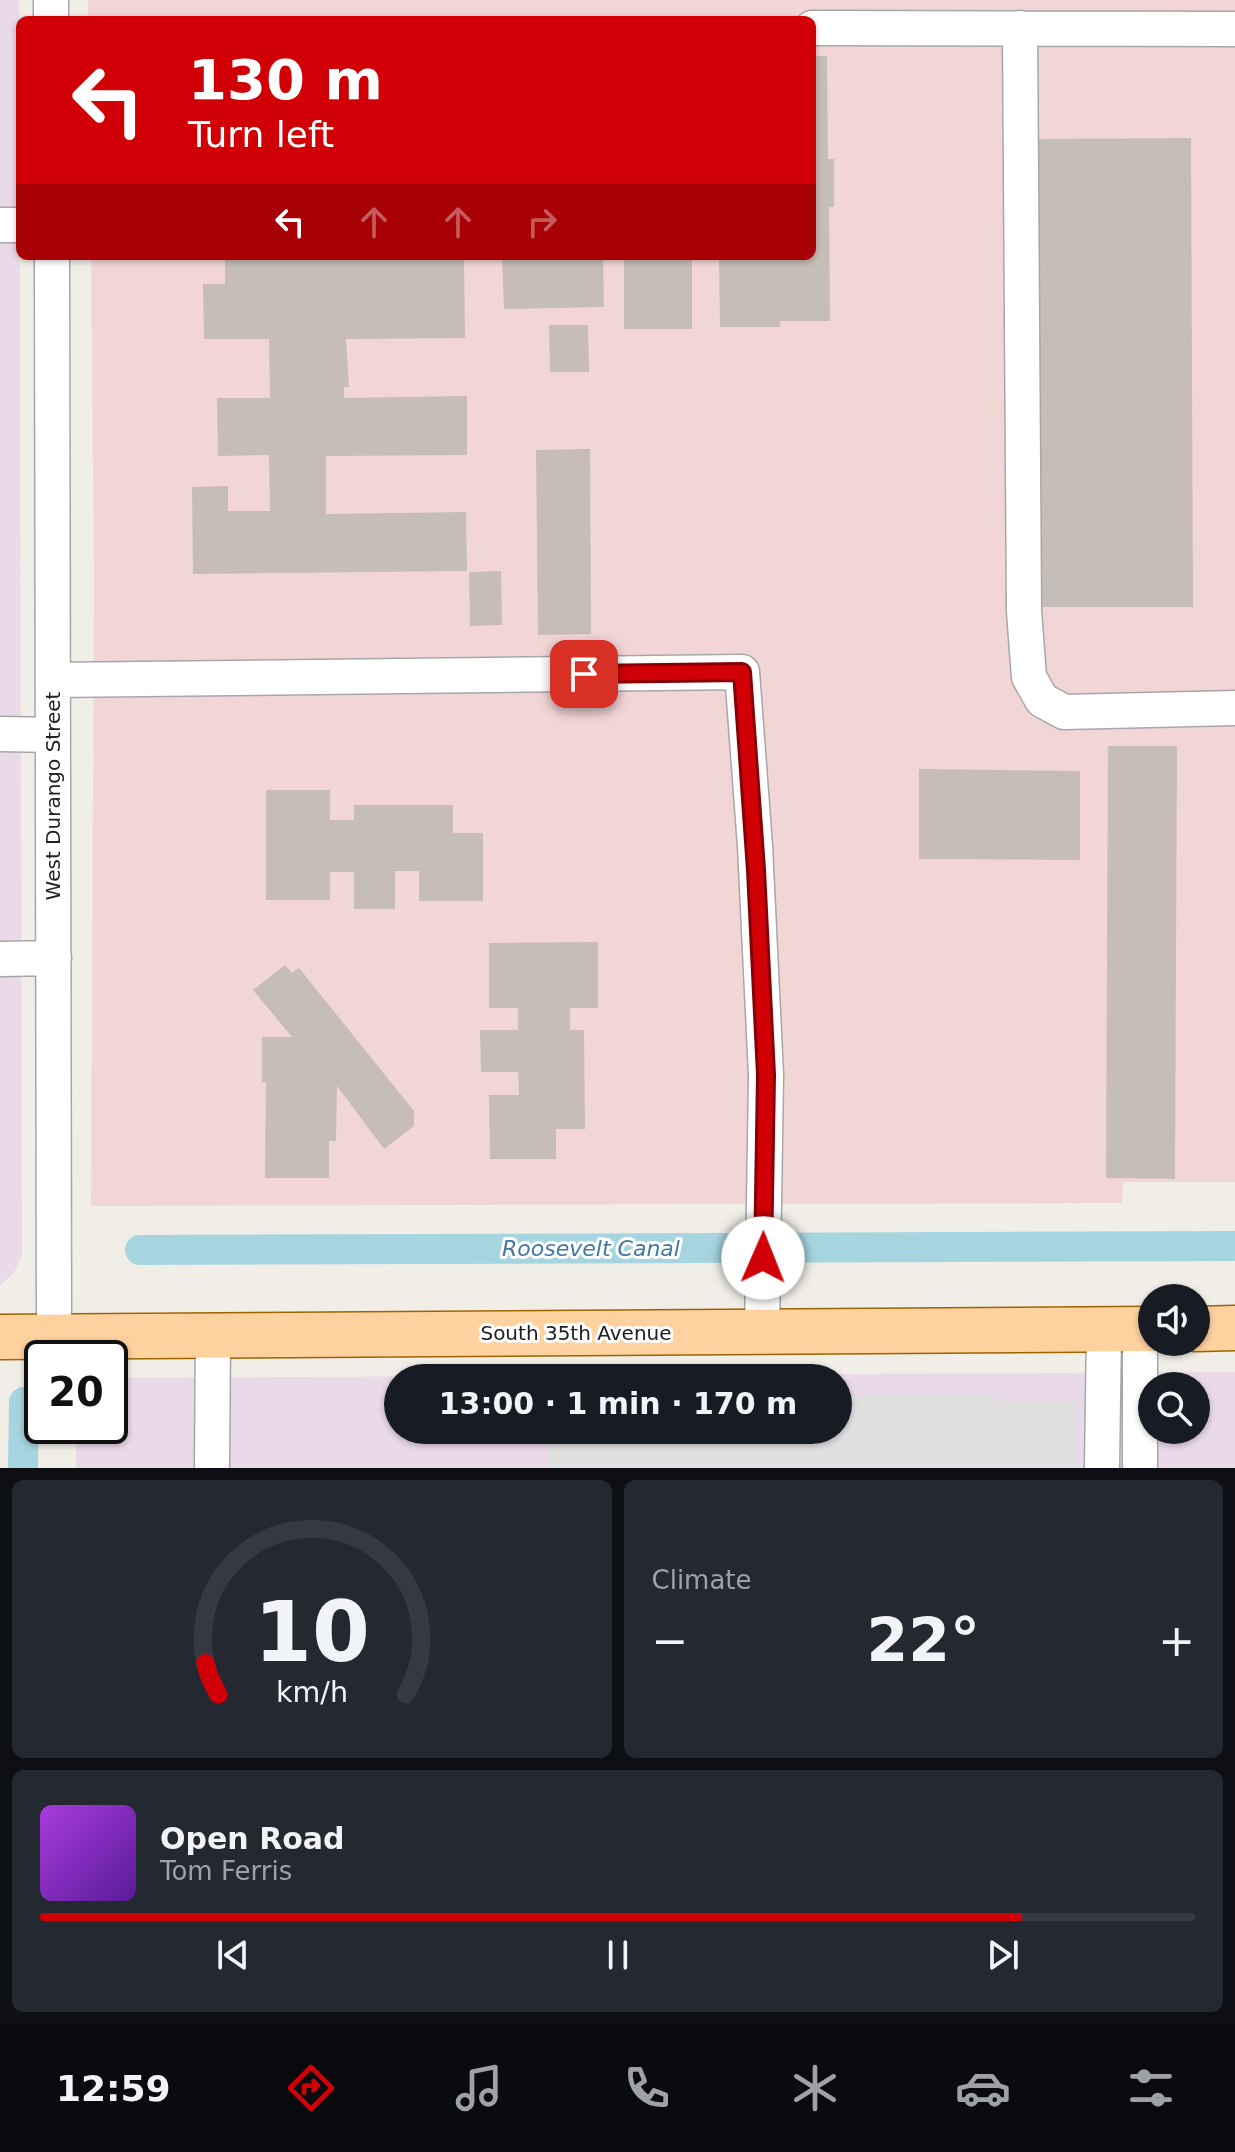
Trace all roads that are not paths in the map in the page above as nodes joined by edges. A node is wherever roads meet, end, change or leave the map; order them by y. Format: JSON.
{"nodes":[{"id":1,"x":816,"y":28,"type":"edge"},
{"id":2,"x":1020,"y":28,"type":"junction"},
{"id":3,"x":1235,"y":29,"type":"edge"},
{"id":4,"x":52,"y":260,"type":"edge"},
{"id":5,"x":53,"y":680,"type":"junction"},
{"id":6,"x":1235,"y":708,"type":"edge"},
{"id":7,"x":0,"y":734,"type":"edge"},
{"id":8,"x":53,"y":735,"type":"junction"},
{"id":9,"x":54,"y":958,"type":"junction"},
{"id":10,"x":0,"y":959,"type":"edge"},
{"id":11,"x":1235,"y":1328,"type":"edge"},
{"id":12,"x":1132,"y":1329,"type":"edge"},
{"id":13,"x":1210,"y":1329,"type":"edge"},
{"id":14,"x":762,"y":1332,"type":"junction"},
{"id":15,"x":54,"y":1336,"type":"junction"},
{"id":16,"x":213,"y":1336,"type":"junction"},
{"id":17,"x":0,"y":1337,"type":"edge"},
{"id":18,"x":212,"y":1468,"type":"edge"},
{"id":19,"x":1102,"y":1468,"type":"edge"},
{"id":20,"x":1140,"y":1468,"type":"edge"}],
"edges":[{"from":1,"to":2,"type":"street"},
{"from":2,"to":3,"type":"street"},
{"from":2,"to":6,"type":"street"},
{"from":4,"to":5,"type":"street","name":"West Durango Street"},
{"from":5,"to":8,"type":"street","name":"West Durango Street"},
{"from":5,"to":14,"type":"street"},
{"from":7,"to":8,"type":"street"},
{"from":8,"to":9,"type":"street","name":"West Durango Street"},
{"from":9,"to":10,"type":"street"},
{"from":9,"to":15,"type":"street","name":"West Durango Street"},
{"from":11,"to":13,"type":"main road"},
{"from":12,"to":14,"type":"main road","name":"South 35th Avenue"},
{"from":12,"to":19,"type":"street"},
{"from":12,"to":20,"type":"street"},
{"from":14,"to":16,"type":"main road","name":"South 35th Avenue"},
{"from":15,"to":16,"type":"main road","name":"South 35th Avenue"},
{"from":15,"to":17,"type":"main road","name":"South 35th Avenue"},
{"from":16,"to":18,"type":"street"}]}
